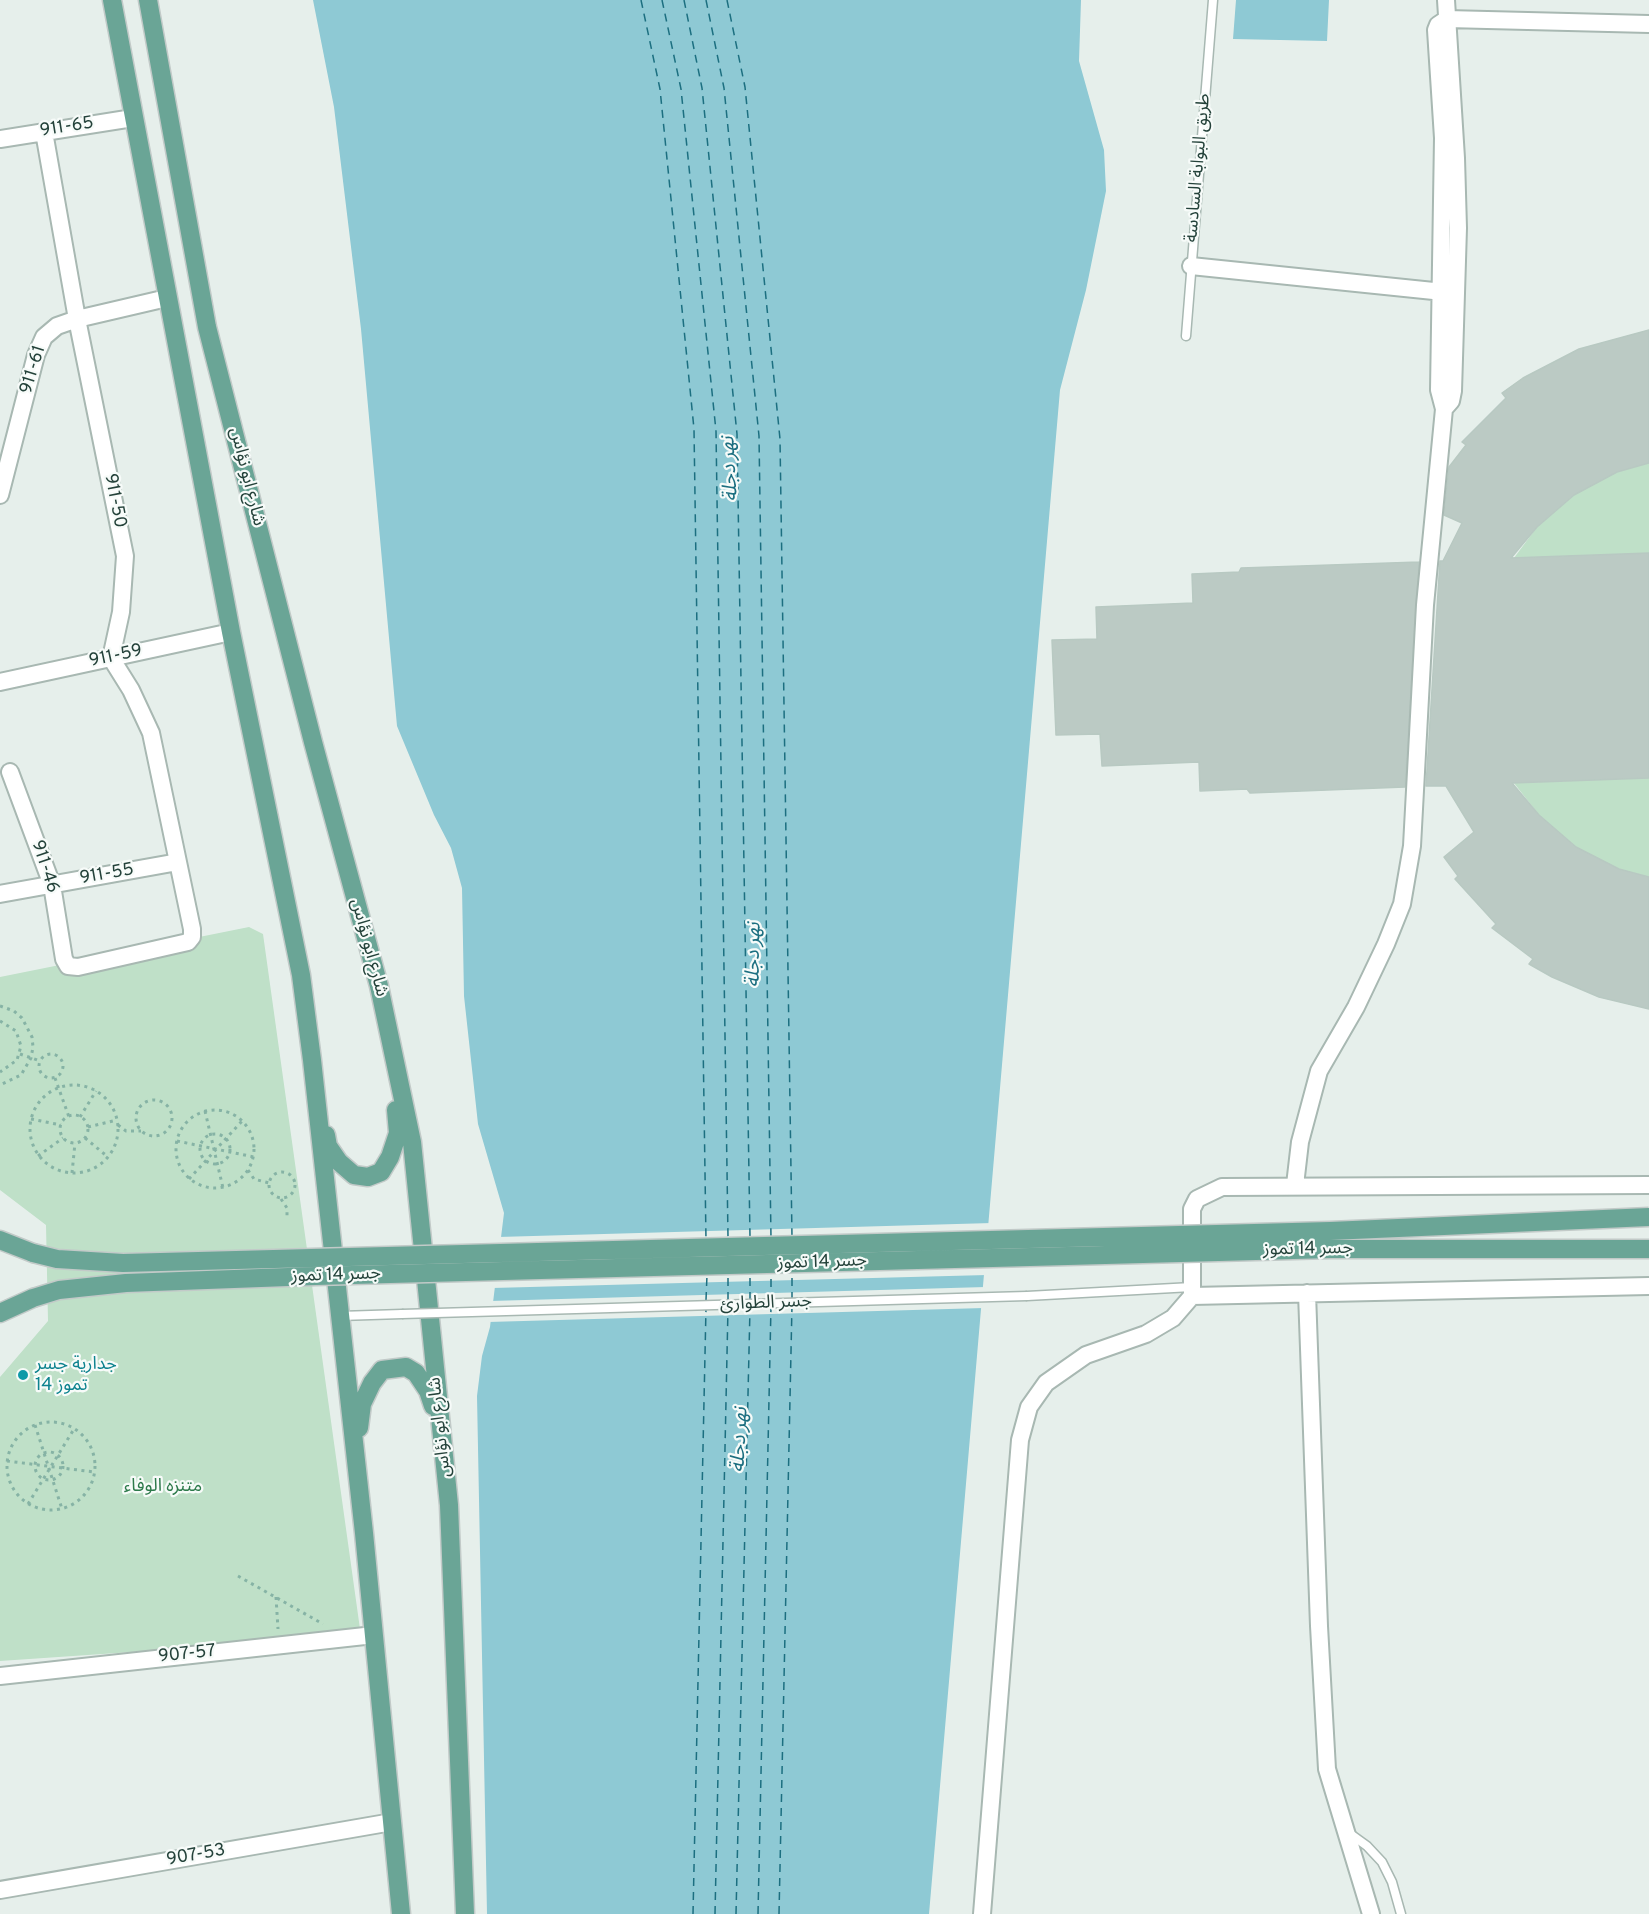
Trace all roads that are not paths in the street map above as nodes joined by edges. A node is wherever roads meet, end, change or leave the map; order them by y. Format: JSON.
{"nodes":[{"id":1,"x":112,"y":0,"type":"edge"},
{"id":2,"x":148,"y":0,"type":"edge"},
{"id":3,"x":1213,"y":0,"type":"edge"},
{"id":4,"x":1446,"y":0,"type":"edge"},
{"id":5,"x":1447,"y":19,"type":"junction"},
{"id":6,"x":1649,"y":24,"type":"edge"},
{"id":7,"x":133,"y":118,"type":"junction"},
{"id":8,"x":44,"y":132,"type":"junction"},
{"id":9,"x":0,"y":138,"type":"edge"},
{"id":10,"x":1191,"y":267,"type":"junction"},
{"id":11,"x":1450,"y":292,"type":"junction"},
{"id":12,"x":167,"y":298,"type":"junction"},
{"id":13,"x":77,"y":319,"type":"junction"},
{"id":14,"x":1186,"y":336,"type":"dead end"},
{"id":15,"x":0,"y":495,"type":"edge"},
{"id":16,"x":231,"y":632,"type":"junction"},
{"id":17,"x":111,"y":658,"type":"junction"},
{"id":18,"x":0,"y":682,"type":"edge"},
{"id":19,"x":10,"y":772,"type":"dead end"},
{"id":20,"x":178,"y":862,"type":"junction"},
{"id":21,"x":52,"y":885,"type":"junction"},
{"id":22,"x":0,"y":894,"type":"edge"},
{"id":23,"x":379,"y":986,"type":"junction"},
{"id":24,"x":312,"y":1060,"type":"junction"},
{"id":25,"x":1295,"y":1185,"type":"junction"},
{"id":26,"x":1649,"y":1185,"type":"edge"},
{"id":27,"x":1649,"y":1217,"type":"edge"},
{"id":28,"x":0,"y":1240,"type":"edge"},
{"id":29,"x":1649,"y":1249,"type":"edge"},
{"id":30,"x":1649,"y":1286,"type":"edge"},
{"id":31,"x":1192,"y":1292,"type":"junction"},
{"id":32,"x":1307,"y":1293,"type":"junction"},
{"id":33,"x":0,"y":1313,"type":"edge"},
{"id":34,"x":340,"y":1316,"type":"junction"},
{"id":35,"x":449,"y":1505,"type":"junction"},
{"id":36,"x":364,"y":1533,"type":"junction"},
{"id":37,"x":374,"y":1635,"type":"junction"},
{"id":38,"x":0,"y":1676,"type":"edge"},
{"id":39,"x":392,"y":1822,"type":"junction"},
{"id":40,"x":1346,"y":1831,"type":"junction"},
{"id":41,"x":0,"y":1890,"type":"edge"},
{"id":42,"x":401,"y":1914,"type":"edge"},
{"id":43,"x":465,"y":1914,"type":"edge"},
{"id":44,"x":982,"y":1914,"type":"edge"},
{"id":45,"x":1371,"y":1914,"type":"edge"},
{"id":46,"x":1401,"y":1914,"type":"edge"}],
"edges":[{"from":1,"to":7,"type":"main road"},
{"from":2,"to":23,"type":"main road","name":"شارع ابو نؤاس"},
{"from":3,"to":10,"type":"lane","name":"طريق البوابة السادسة"},
{"from":4,"to":5,"type":"street"},
{"from":5,"to":6,"type":"street"},
{"from":5,"to":11,"type":"street"},
{"from":7,"to":8,"type":"street","name":"911-65"},
{"from":7,"to":12,"type":"main road"},
{"from":8,"to":9,"type":"street","name":"911-65"},
{"from":8,"to":13,"type":"street","name":"911-50"},
{"from":10,"to":11,"type":"street"},
{"from":10,"to":14,"type":"lane","name":"طريق البوابة السادسة"},
{"from":11,"to":25,"type":"street"},
{"from":12,"to":13,"type":"street","name":"911-61"},
{"from":12,"to":16,"type":"main road"},
{"from":13,"to":15,"type":"street","name":"911-61"},
{"from":13,"to":17,"type":"street","name":"911-50"},
{"from":16,"to":17,"type":"street","name":"911-59"},
{"from":16,"to":24,"type":"main road"},
{"from":17,"to":18,"type":"street","name":"911-59"},
{"from":17,"to":20,"type":"street"},
{"from":19,"to":21,"type":"street","name":"911-46"},
{"from":20,"to":21,"type":"street","name":"911-55"},
{"from":20,"to":21,"type":"street","name":"911-46"},
{"from":21,"to":22,"type":"street","name":"911-55"},
{"from":23,"to":24,"type":"main road"},
{"from":23,"to":35,"type":"main road","name":"شارع ابو نؤاس"},
{"from":24,"to":34,"type":"main road"},
{"from":25,"to":26,"type":"street"},
{"from":25,"to":31,"type":"street"},
{"from":27,"to":28,"type":"main road","name":"جسر 14 تموز","bridge":true},
{"from":29,"to":33,"type":"main road","name":"جسر 14 تموز","bridge":true},
{"from":30,"to":32,"type":"street"},
{"from":31,"to":32,"type":"street"},
{"from":31,"to":34,"type":"lane","name":"جسر الطوارئ","bridge":true},
{"from":31,"to":44,"type":"street"},
{"from":32,"to":40,"type":"street"},
{"from":34,"to":36,"type":"main road"},
{"from":35,"to":36,"type":"main road"},
{"from":35,"to":43,"type":"main road","name":"شارع ابو نؤاس"},
{"from":36,"to":37,"type":"main road"},
{"from":37,"to":38,"type":"street","name":"907-57"},
{"from":37,"to":39,"type":"main road"},
{"from":39,"to":41,"type":"street","name":"907-53"},
{"from":39,"to":42,"type":"main road"},
{"from":40,"to":45,"type":"street"},
{"from":40,"to":46,"type":"lane"}]}
